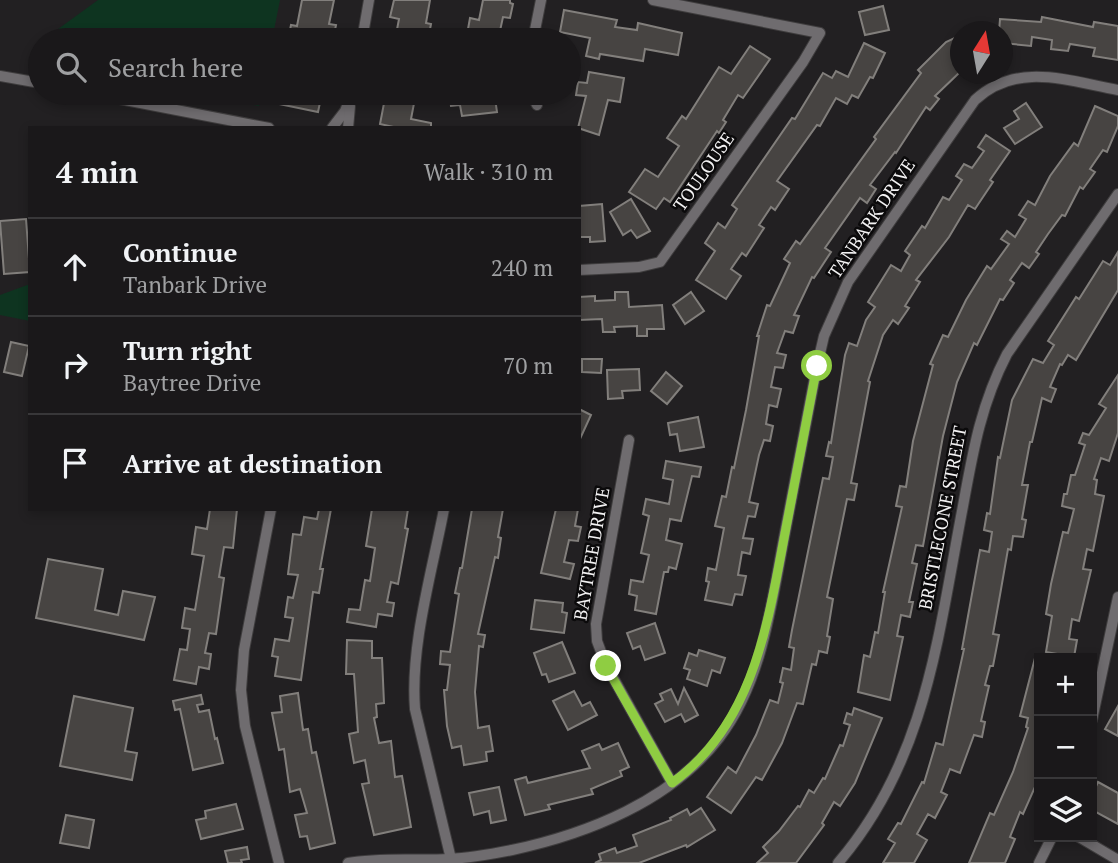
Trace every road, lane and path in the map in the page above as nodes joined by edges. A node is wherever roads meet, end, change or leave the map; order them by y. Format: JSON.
{"nodes":[{"id":1,"x":369,"y":0,"type":"edge"},
{"id":2,"x":541,"y":0,"type":"edge"},
{"id":3,"x":653,"y":0,"type":"edge"},
{"id":4,"x":668,"y":1,"type":"edge"},
{"id":5,"x":364,"y":28,"type":"edge"},
{"id":6,"x":535,"y":28,"type":"edge"},
{"id":7,"x":0,"y":76,"type":"edge"},
{"id":8,"x":28,"y":81,"type":"edge"},
{"id":9,"x":1118,"y":90,"type":"edge"},
{"id":10,"x":151,"y":105,"type":"edge"},
{"id":11,"x":348,"y":105,"type":"edge"},
{"id":12,"x":351,"y":105,"type":"edge"},
{"id":13,"x":259,"y":126,"type":"edge"},
{"id":14,"x":334,"y":126,"type":"edge"},
{"id":15,"x":348,"y":126,"type":"edge"},
{"id":16,"x":1118,"y":194,"type":"edge"},
{"id":17,"x":581,"y":271,"type":"edge"},
{"id":18,"x":629,"y":440,"type":"dead end"},
{"id":19,"x":271,"y":511,"type":"edge"},
{"id":20,"x":444,"y":511,"type":"edge"},
{"id":21,"x":1118,"y":597,"type":"edge"},
{"id":22,"x":1105,"y":663,"type":"junction"},
{"id":23,"x":1118,"y":668,"type":"edge"},
{"id":24,"x":1093,"y":716,"type":"edge"},
{"id":25,"x":672,"y":783,"type":"junction"},
{"id":26,"x":1050,"y":842,"type":"edge"},
{"id":27,"x":1087,"y":842,"type":"edge"},
{"id":28,"x":451,"y":859,"type":"junction"},
{"id":29,"x":1118,"y":860,"type":"edge"},
{"id":30,"x":279,"y":863,"type":"edge"},
{"id":31,"x":348,"y":863,"type":"edge"},
{"id":32,"x":838,"y":863,"type":"edge"},
{"id":33,"x":1040,"y":863,"type":"edge"}],
"edges":[{"from":1,"to":5,"type":"street"},
{"from":2,"to":6,"type":"street"},
{"from":3,"to":4,"type":"street"},
{"from":4,"to":17,"type":"street","name":"TOULOUSE"},
{"from":7,"to":8,"type":"street"},
{"from":9,"to":25,"type":"street","name":"TANBARK DRIVE"},
{"from":10,"to":13,"type":"street"},
{"from":11,"to":14,"type":"street"},
{"from":12,"to":15,"type":"street"},
{"from":16,"to":32,"type":"street","name":"BRISTLECONE STREET"},
{"from":18,"to":25,"type":"street","name":"BAYTREE DRIVE"},
{"from":19,"to":30,"type":"street"},
{"from":20,"to":28,"type":"street"},
{"from":21,"to":22,"type":"street"},
{"from":22,"to":23,"type":"street"},
{"from":22,"to":24,"type":"street"},
{"from":25,"to":28,"type":"street","name":"TANBARK DRIVE"},
{"from":26,"to":33,"type":"street"},
{"from":27,"to":29,"type":"street"},
{"from":28,"to":31,"type":"street","name":"TANBARK DRIVE"}]}
